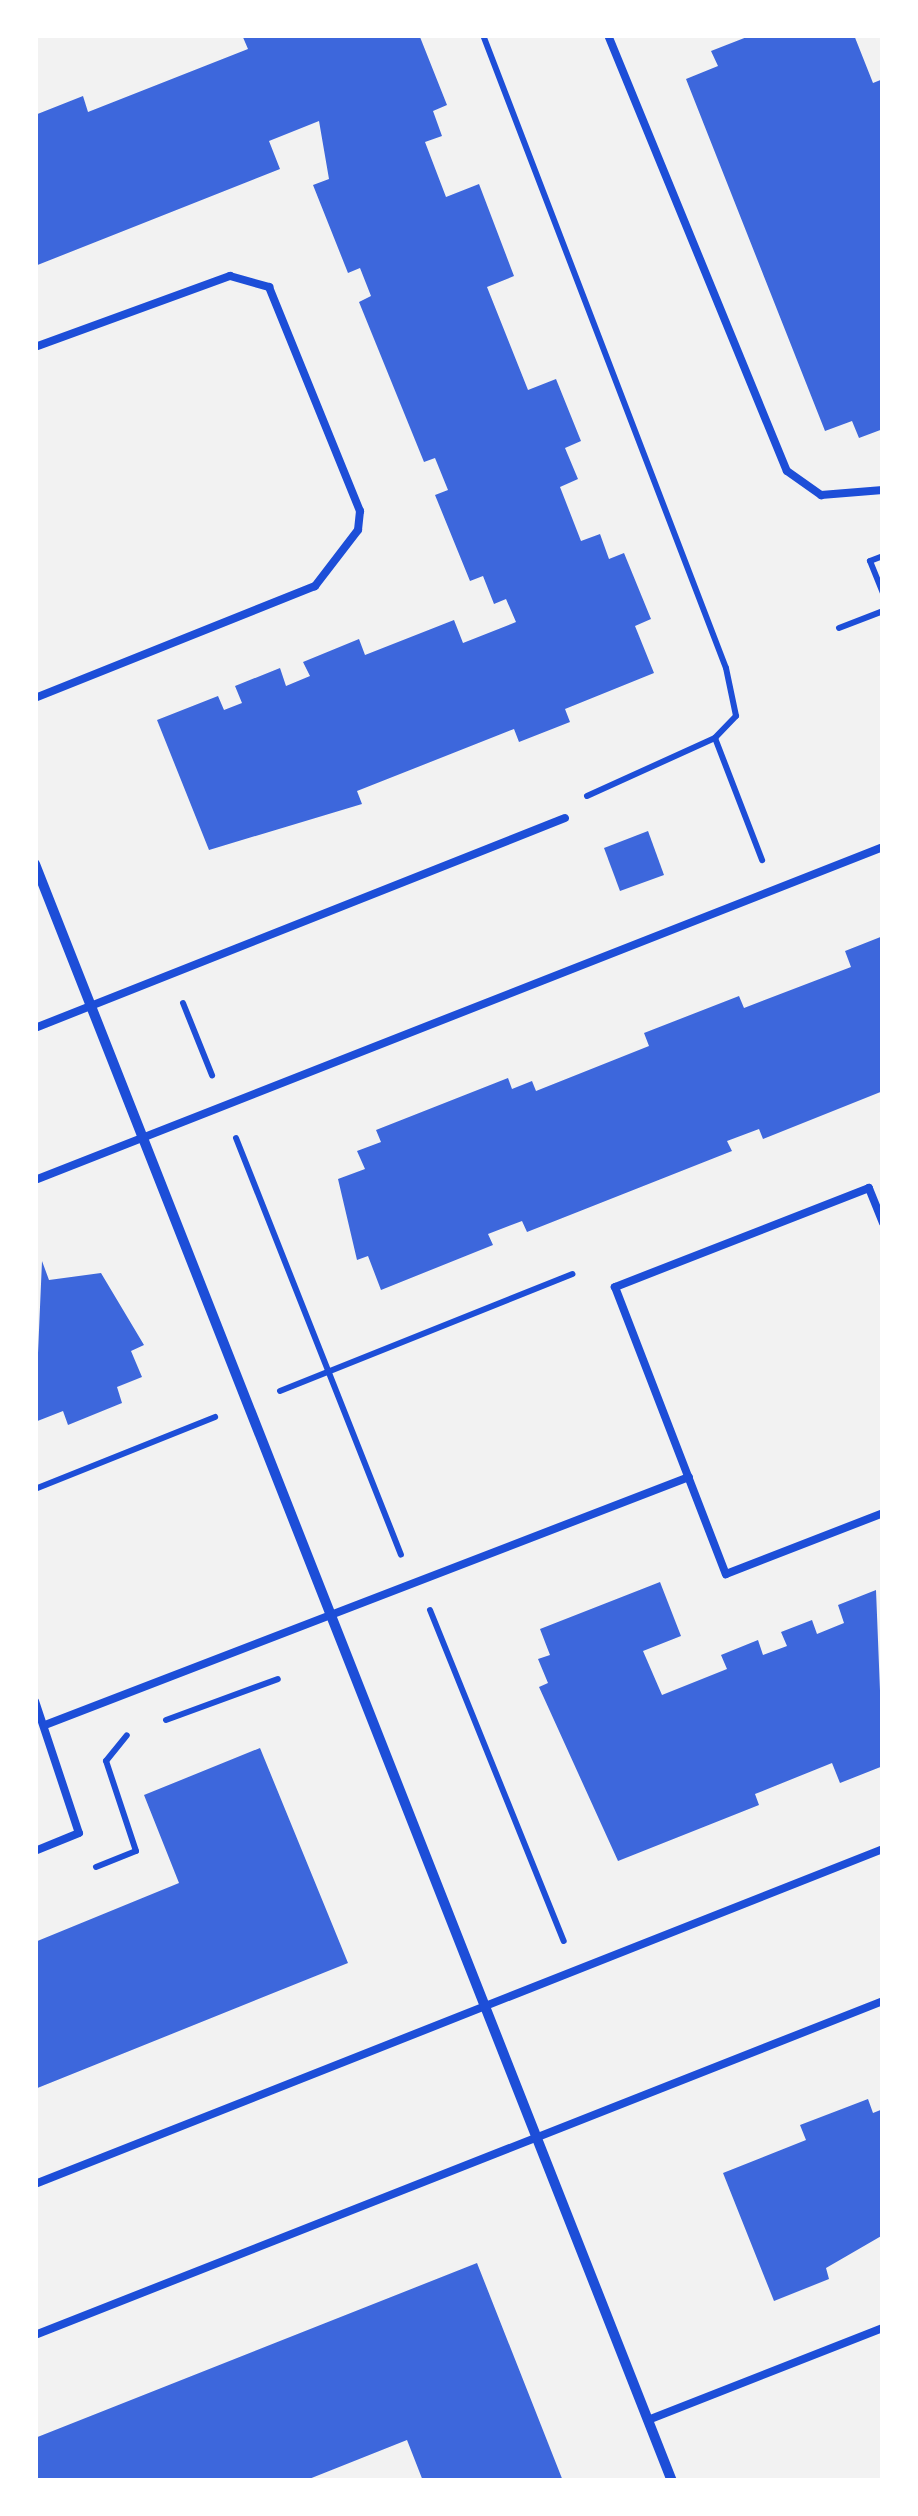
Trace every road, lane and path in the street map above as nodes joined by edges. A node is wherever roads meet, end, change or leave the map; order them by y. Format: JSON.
{"nodes":[{"id":1,"x":483,"y":35,"type":"edge"},
{"id":2,"x":608,"y":35,"type":"edge"},
{"id":3,"x":35,"y":347,"type":"edge"},
{"id":4,"x":883,"y":490,"type":"edge"},
{"id":5,"x":883,"y":556,"type":"edge"},
{"id":6,"x":883,"y":594,"type":"edge"},
{"id":7,"x":883,"y":612,"type":"edge"},
{"id":8,"x":840,"y":628,"type":"dead end"},
{"id":9,"x":35,"y":698,"type":"edge"},
{"id":10,"x":715,"y":738,"type":"junction"},
{"id":11,"x":565,"y":818,"type":"joint"},
{"id":12,"x":883,"y":847,"type":"edge"},
{"id":13,"x":35,"y":864,"type":"edge"},
{"id":14,"x":774,"y":890,"type":"junction"},
{"id":15,"x":171,"y":974,"type":"junction"},
{"id":16,"x":92,"y":1005,"type":"junction"},
{"id":17,"x":35,"y":1028,"type":"edge"},
{"id":18,"x":224,"y":1106,"type":"junction"},
{"id":19,"x":143,"y":1137,"type":"junction"},
{"id":20,"x":35,"y":1180,"type":"edge"},
{"id":21,"x":883,"y":1223,"type":"edge"},
{"id":22,"x":572,"y":1274,"type":"dead end"},
{"id":23,"x":329,"y":1371,"type":"junction"},
{"id":24,"x":279,"y":1391,"type":"dead end"},
{"id":25,"x":220,"y":1415,"type":"dead end"},
{"id":26,"x":688,"y":1477,"type":"junction"},
{"id":27,"x":35,"y":1489,"type":"edge"},
{"id":28,"x":883,"y":1513,"type":"edge"},
{"id":29,"x":401,"y":1555,"type":"dead end"},
{"id":30,"x":428,"y":1605,"type":"dead end"},
{"id":31,"x":328,"y":1616,"type":"junction"},
{"id":32,"x":278,"y":1679,"type":"dead end"},
{"id":33,"x":35,"y":1702,"type":"edge"},
{"id":34,"x":46,"y":1725,"type":"junction"},
{"id":35,"x":883,"y":1849,"type":"edge"},
{"id":36,"x":35,"y":1851,"type":"edge"},
{"id":37,"x":86,"y":1871,"type":"dead end"},
{"id":38,"x":566,"y":1947,"type":"dead end"},
{"id":39,"x":883,"y":2001,"type":"edge"},
{"id":40,"x":483,"y":2006,"type":"junction"},
{"id":41,"x":533,"y":2138,"type":"junction"},
{"id":42,"x":35,"y":2184,"type":"edge"},
{"id":43,"x":883,"y":2328,"type":"edge"},
{"id":44,"x":35,"y":2336,"type":"edge"},
{"id":45,"x":648,"y":2420,"type":"junction"},
{"id":46,"x":672,"y":2481,"type":"edge"}],
"edges":[{"from":1,"to":10,"type":"path"},
{"from":2,"to":4,"type":"lane"},
{"from":3,"to":9,"type":"lane"},
{"from":5,"to":6,"type":"path"},
{"from":7,"to":8,"type":"path"},
{"from":10,"to":11,"type":"path"},
{"from":10,"to":14,"type":"path"},
{"from":11,"to":15,"type":"lane"},
{"from":12,"to":14,"type":"lane"},
{"from":13,"to":16,"type":"street"},
{"from":14,"to":18,"type":"lane"},
{"from":15,"to":16,"type":"lane"},
{"from":15,"to":18,"type":"path"},
{"from":16,"to":17,"type":"lane"},
{"from":16,"to":19,"type":"street"},
{"from":18,"to":19,"type":"lane"},
{"from":18,"to":23,"type":"path"},
{"from":19,"to":20,"type":"lane"},
{"from":19,"to":31,"type":"street"},
{"from":21,"to":26,"type":"lane"},
{"from":22,"to":23,"type":"path"},
{"from":23,"to":24,"type":"path"},
{"from":23,"to":29,"type":"path"},
{"from":25,"to":27,"type":"path"},
{"from":26,"to":28,"type":"lane"},
{"from":26,"to":31,"type":"lane"},
{"from":30,"to":38,"type":"path"},
{"from":31,"to":34,"type":"lane"},
{"from":31,"to":40,"type":"street"},
{"from":32,"to":37,"type":"path"},
{"from":33,"to":34,"type":"lane"},
{"from":34,"to":36,"type":"lane"},
{"from":35,"to":40,"type":"lane"},
{"from":39,"to":41,"type":"lane"},
{"from":40,"to":41,"type":"street"},
{"from":40,"to":42,"type":"lane"},
{"from":41,"to":44,"type":"lane"},
{"from":41,"to":45,"type":"street"},
{"from":43,"to":45,"type":"lane"},
{"from":45,"to":46,"type":"street"}]}
